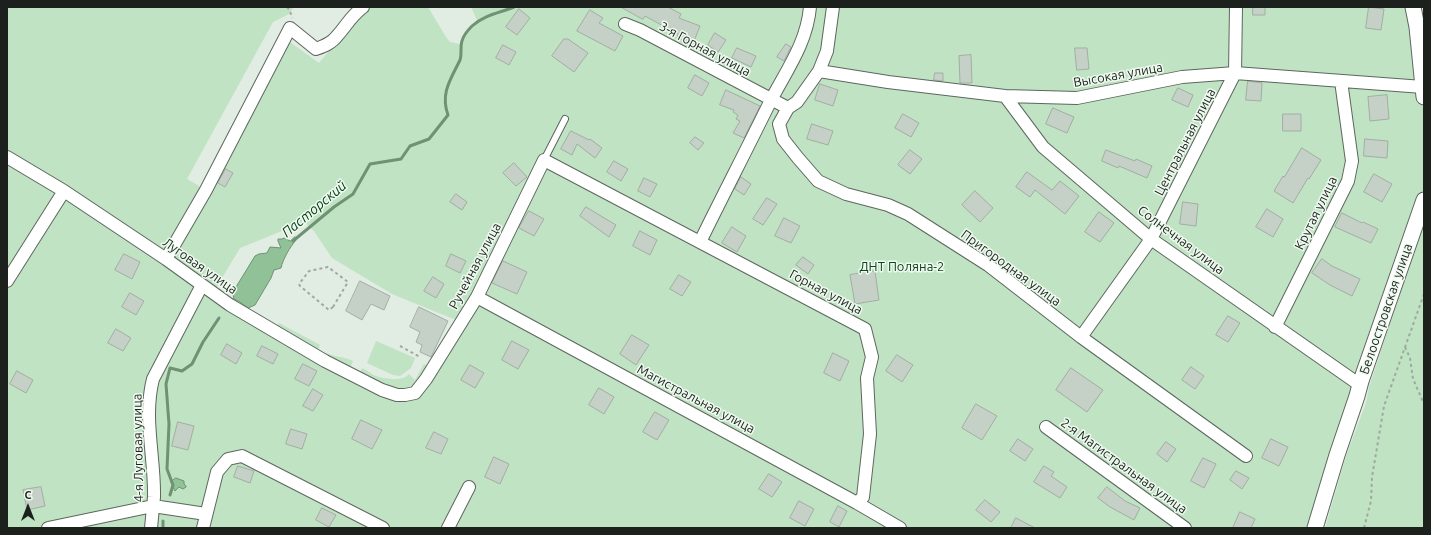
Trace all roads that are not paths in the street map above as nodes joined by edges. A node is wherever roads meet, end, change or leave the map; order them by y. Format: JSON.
{"nodes":[{"id":1,"x":362,"y":7,"type":"edge"},
{"id":2,"x":810,"y":7,"type":"edge"},
{"id":3,"x":833,"y":7,"type":"edge"},
{"id":4,"x":1236,"y":7,"type":"edge"},
{"id":5,"x":1413,"y":7,"type":"edge"},
{"id":6,"x":625,"y":24,"type":"dead end"},
{"id":7,"x":819,"y":71,"type":"junction"},
{"id":8,"x":1235,"y":73,"type":"junction"},
{"id":9,"x":1341,"y":81,"type":"junction"},
{"id":10,"x":1424,"y":92,"type":"edge"},
{"id":11,"x":1005,"y":96,"type":"junction"},
{"id":12,"x":772,"y":100,"type":"junction"},
{"id":13,"x":788,"y":108,"type":"junction"},
{"id":14,"x":565,"y":119,"type":"dead end"},
{"id":15,"x":7,"y":157,"type":"edge"},
{"id":16,"x":544,"y":160,"type":"junction"},
{"id":17,"x":64,"y":191,"type":"junction"},
{"id":18,"x":1424,"y":200,"type":"edge"},
{"id":19,"x":1151,"y":238,"type":"junction"},
{"id":20,"x":700,"y":242,"type":"junction"},
{"id":21,"x":166,"y":259,"type":"junction"},
{"id":22,"x":7,"y":281,"type":"edge"},
{"id":23,"x":202,"y":285,"type":"junction"},
{"id":24,"x":477,"y":297,"type":"junction"},
{"id":25,"x":1276,"y":327,"type":"junction"},
{"id":26,"x":1081,"y":337,"type":"junction"},
{"id":27,"x":382,"y":390,"type":"joint"},
{"id":28,"x":1358,"y":391,"type":"junction"},
{"id":29,"x":1046,"y":427,"type":"dead end"},
{"id":30,"x":1246,"y":456,"type":"dead end"},
{"id":31,"x":469,"y":487,"type":"dead end"},
{"id":32,"x":857,"y":503,"type":"junction"},
{"id":33,"x":153,"y":506,"type":"junction"},
{"id":34,"x":206,"y":514,"type":"junction"},
{"id":35,"x":48,"y":528,"type":"edge"},
{"id":36,"x":151,"y":528,"type":"edge"},
{"id":37,"x":203,"y":528,"type":"edge"},
{"id":38,"x":383,"y":528,"type":"edge"},
{"id":39,"x":448,"y":528,"type":"edge"},
{"id":40,"x":900,"y":528,"type":"edge"},
{"id":41,"x":1185,"y":528,"type":"edge"},
{"id":42,"x":1315,"y":528,"type":"edge"}],
"edges":[{"from":1,"to":21,"type":"street"},
{"from":2,"to":12,"type":"street"},
{"from":3,"to":7,"type":"street"},
{"from":4,"to":8,"type":"street","name":"Центральная улица"},
{"from":5,"to":10,"type":"street"},
{"from":6,"to":12,"type":"street","name":"3-я Горная улица"},
{"from":7,"to":11,"type":"street","name":"Высокая улица"},
{"from":7,"to":13,"type":"street"},
{"from":8,"to":9,"type":"street","name":"Высокая улица"},
{"from":8,"to":11,"type":"street","name":"Высокая улица"},
{"from":8,"to":19,"type":"street","name":"Центральная улица"},
{"from":9,"to":10,"type":"street","name":"Высокая улица"},
{"from":9,"to":25,"type":"street","name":"Крутая улица"},
{"from":11,"to":19,"type":"street","name":"Солнечная улица"},
{"from":12,"to":13,"type":"street","name":"3-я Горная улица"},
{"from":12,"to":20,"type":"street"},
{"from":13,"to":26,"type":"street","name":"Пригородная улица"},
{"from":14,"to":16,"type":"lane"},
{"from":15,"to":17,"type":"street","name":"Луговая улица"},
{"from":16,"to":20,"type":"street","name":"Горная улица"},
{"from":16,"to":24,"type":"street","name":"Ручейная улица"},
{"from":17,"to":21,"type":"street","name":"Луговая улица"},
{"from":17,"to":22,"type":"street"},
{"from":18,"to":28,"type":"street","name":"Белоостровская улица"},
{"from":19,"to":25,"type":"street","name":"Солнечная улица"},
{"from":19,"to":26,"type":"street","name":"Центральная улица"},
{"from":20,"to":32,"type":"street","name":"Горная улица"},
{"from":21,"to":23,"type":"street","name":"Луговая улица"},
{"from":23,"to":27,"type":"street","name":"Луговая улица"},
{"from":23,"to":33,"type":"street","name":"4-я Луговая улица"},
{"from":24,"to":27,"type":"street","name":"Ручейная улица"},
{"from":24,"to":32,"type":"street","name":"Магистральная улица"},
{"from":25,"to":28,"type":"street","name":"Солнечная улица"},
{"from":26,"to":30,"type":"street","name":"Пригородная улица"},
{"from":28,"to":42,"type":"street","name":"Белоостровская улица"},
{"from":29,"to":41,"type":"street","name":"2-я Магистральная улица"},
{"from":31,"to":39,"type":"street"},
{"from":32,"to":40,"type":"street","name":"Магистральная улица"},
{"from":33,"to":34,"type":"street"},
{"from":33,"to":35,"type":"street"},
{"from":33,"to":36,"type":"street","name":"4-я Луговая улица"},
{"from":34,"to":37,"type":"street"},
{"from":34,"to":38,"type":"street"}]}
